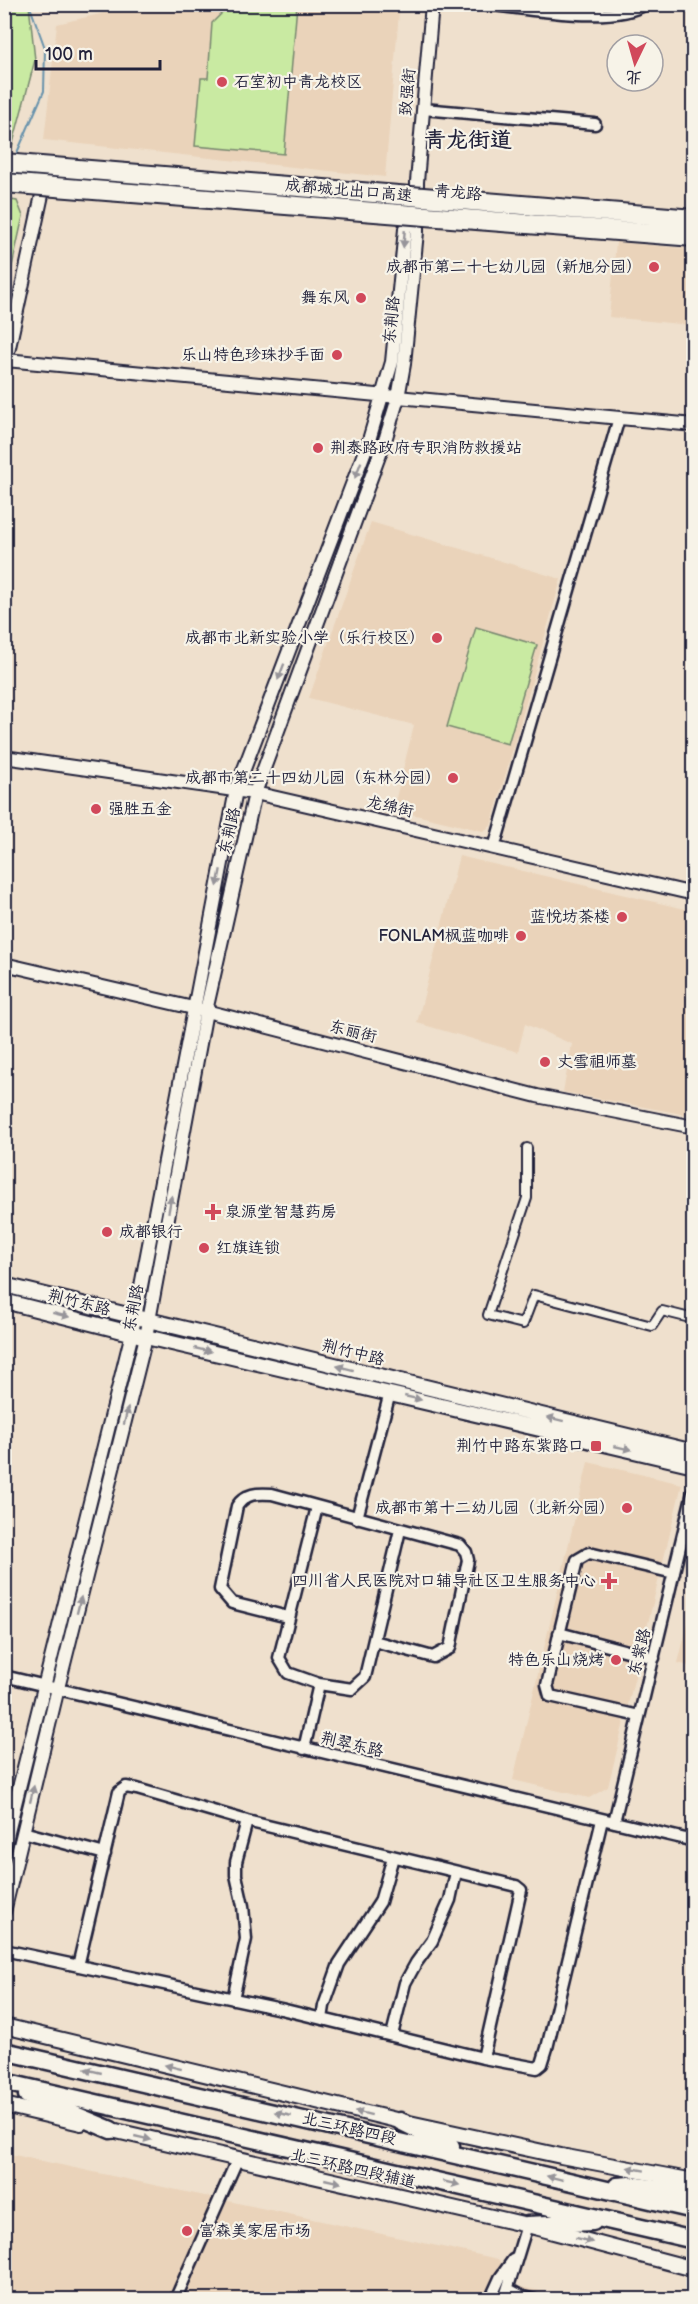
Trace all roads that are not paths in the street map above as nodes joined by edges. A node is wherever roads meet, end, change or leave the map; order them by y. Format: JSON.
{"nodes":[{"id":1,"x":432,"y":4,"type":"edge"},
{"id":2,"x":485,"y":4,"type":"edge"},
{"id":3,"x":645,"y":4,"type":"edge"},
{"id":4,"x":423,"y":109,"type":"junction"},
{"id":5,"x":595,"y":124,"type":"dead end"},
{"id":6,"x":4,"y":162,"type":"edge"},
{"id":7,"x":4,"y":173,"type":"edge"},
{"id":8,"x":46,"y":176,"type":"junction"},
{"id":9,"x":417,"y":182,"type":"joint"},
{"id":10,"x":4,"y":183,"type":"edge"},
{"id":11,"x":414,"y":206,"type":"junction"},
{"id":12,"x":693,"y":219,"type":"edge"},
{"id":13,"x":693,"y":229,"type":"edge"},
{"id":14,"x":693,"y":237,"type":"edge"},
{"id":15,"x":5,"y":364,"type":"edge"},
{"id":16,"x":383,"y":397,"type":"junction"},
{"id":17,"x":398,"y":398,"type":"junction"},
{"id":18,"x":619,"y":418,"type":"junction"},
{"id":19,"x":693,"y":425,"type":"edge"},
{"id":20,"x":4,"y":757,"type":"edge"},
{"id":21,"x":236,"y":790,"type":"junction"},
{"id":22,"x":255,"y":793,"type":"junction"},
{"id":23,"x":494,"y":848,"type":"junction"},
{"id":24,"x":693,"y":894,"type":"edge"},
{"id":25,"x":4,"y":964,"type":"edge"},
{"id":26,"x":200,"y":1009,"type":"junction"},
{"id":27,"x":693,"y":1127,"type":"edge"},
{"id":28,"x":527,"y":1149,"type":"dead end"},
{"id":29,"x":4,"y":1285,"type":"edge"},
{"id":30,"x":4,"y":1301,"type":"edge"},
{"id":31,"x":134,"y":1317,"type":"junction"},
{"id":32,"x":693,"y":1319,"type":"edge"},
{"id":33,"x":149,"y":1320,"type":"junction"},
{"id":34,"x":132,"y":1333,"type":"junction"},
{"id":35,"x":146,"y":1337,"type":"junction"},
{"id":36,"x":390,"y":1393,"type":"junction"},
{"id":37,"x":693,"y":1452,"type":"edge"},
{"id":38,"x":693,"y":1465,"type":"edge"},
{"id":39,"x":693,"y":1488,"type":"edge"},
{"id":40,"x":317,"y":1507,"type":"junction"},
{"id":41,"x":357,"y":1518,"type":"junction"},
{"id":42,"x":400,"y":1530,"type":"junction"},
{"id":43,"x":674,"y":1573,"type":"junction"},
{"id":44,"x":288,"y":1617,"type":"junction"},
{"id":45,"x":559,"y":1633,"type":"junction"},
{"id":46,"x":374,"y":1641,"type":"junction"},
{"id":47,"x":654,"y":1658,"type":"junction"},
{"id":48,"x":4,"y":1677,"type":"edge"},
{"id":49,"x":319,"y":1684,"type":"junction"},
{"id":50,"x":45,"y":1686,"type":"junction"},
{"id":51,"x":58,"y":1688,"type":"junction"},
{"id":52,"x":639,"y":1716,"type":"junction"},
{"id":53,"x":304,"y":1749,"type":"junction"},
{"id":54,"x":602,"y":1820,"type":"junction"},
{"id":55,"x":247,"y":1821,"type":"junction"},
{"id":56,"x":614,"y":1822,"type":"junction"},
{"id":57,"x":23,"y":1832,"type":"junction"},
{"id":58,"x":693,"y":1841,"type":"edge"},
{"id":59,"x":4,"y":1848,"type":"edge"},
{"id":60,"x":105,"y":1854,"type":"junction"},
{"id":61,"x":393,"y":1857,"type":"junction"},
{"id":62,"x":456,"y":1872,"type":"junction"},
{"id":63,"x":4,"y":1912,"type":"edge"},
{"id":64,"x":4,"y":1950,"type":"edge"},
{"id":65,"x":78,"y":1966,"type":"junction"},
{"id":66,"x":233,"y":1999,"type":"junction"},
{"id":67,"x":322,"y":2019,"type":"junction"},
{"id":68,"x":4,"y":2026,"type":"edge"},
{"id":69,"x":392,"y":2035,"type":"junction"},
{"id":70,"x":4,"y":2051,"type":"edge"},
{"id":71,"x":483,"y":2058,"type":"junction"},
{"id":72,"x":4,"y":2083,"type":"edge"},
{"id":73,"x":4,"y":2105,"type":"edge"},
{"id":74,"x":400,"y":2121,"type":"junction"},
{"id":75,"x":111,"y":2130,"type":"junction"},
{"id":76,"x":479,"y":2159,"type":"junction"},
{"id":77,"x":237,"y":2160,"type":"junction"},
{"id":78,"x":693,"y":2181,"type":"edge"},
{"id":79,"x":596,"y":2188,"type":"junction"},
{"id":80,"x":693,"y":2194,"type":"edge"},
{"id":81,"x":693,"y":2210,"type":"edge"},
{"id":82,"x":616,"y":2221,"type":"junction"},
{"id":83,"x":527,"y":2225,"type":"junction"},
{"id":84,"x":693,"y":2240,"type":"edge"},
{"id":85,"x":693,"y":2252,"type":"edge"},
{"id":86,"x":517,"y":2255,"type":"junction"},
{"id":87,"x":693,"y":2269,"type":"edge"},
{"id":88,"x":506,"y":2294,"type":"edge"},
{"id":89,"x":523,"y":2298,"type":"edge"},
{"id":90,"x":175,"y":2300,"type":"edge"},
{"id":91,"x":490,"y":2300,"type":"edge"},
{"id":92,"x":535,"y":2300,"type":"edge"}],
"edges":[{"from":1,"to":4,"type":"street","name":"致强街"},
{"from":2,"to":3,"type":"street"},
{"from":4,"to":5,"type":"street"},
{"from":4,"to":9,"type":"street","name":"致强街"},
{"from":6,"to":12,"type":"highway","name":"成都城北出口高速","bridge":true},
{"from":7,"to":8,"type":"street","name":"青龙路"},
{"from":8,"to":11,"type":"street","name":"青龙路"},
{"from":8,"to":15,"type":"street"},
{"from":9,"to":11,"type":"street","name":"东荆路"},
{"from":10,"to":14,"type":"highway","name":"成都城北出口高速","bridge":true},
{"from":11,"to":13,"type":"street","name":"青龙路"},
{"from":11,"to":16,"type":"street","name":"东荆路","one_way":true},
{"from":11,"to":17,"type":"street","name":"东荆路"},
{"from":15,"to":16,"type":"street"},
{"from":16,"to":17,"type":"street"},
{"from":16,"to":21,"type":"street","name":"东荆路","one_way":true},
{"from":17,"to":18,"type":"street"},
{"from":17,"to":22,"type":"street","name":"东荆路"},
{"from":18,"to":19,"type":"street"},
{"from":18,"to":23,"type":"street"},
{"from":20,"to":21,"type":"street","name":"龙绵街"},
{"from":21,"to":22,"type":"street","name":"龙绵街"},
{"from":21,"to":26,"type":"street","name":"东荆路","one_way":true},
{"from":22,"to":23,"type":"street","name":"龙绵街"},
{"from":22,"to":26,"type":"street","name":"东荆路"},
{"from":23,"to":24,"type":"street","name":"龙绵街"},
{"from":25,"to":26,"type":"street","name":"东丽街"},
{"from":26,"to":27,"type":"street","name":"东丽街"},
{"from":26,"to":31,"type":"street","name":"东荆路"},
{"from":33,"to":26,"type":"street","name":"东荆路","one_way":true},
{"from":28,"to":32,"type":"street"},
{"from":29,"to":31,"type":"main road","name":"荆竹中路"},
{"from":30,"to":34,"type":"main road","name":"荆竹东路","one_way":true},
{"from":31,"to":33,"type":"main road","name":"荆竹中路"},
{"from":31,"to":34,"type":"street","name":"东荆路"},
{"from":33,"to":35,"type":"street","name":"东荆路"},
{"from":37,"to":33,"type":"main road","name":"荆竹中路","one_way":true},
{"from":34,"to":35,"type":"main road","name":"荆竹东路"},
{"from":34,"to":50,"type":"street","name":"东荆路"},
{"from":35,"to":36,"type":"main road","name":"荆竹中路","one_way":true},
{"from":51,"to":35,"type":"street","name":"东荆路","one_way":true},
{"from":36,"to":38,"type":"main road","name":"荆竹中路","one_way":true},
{"from":36,"to":41,"type":"street"},
{"from":39,"to":43,"type":"street","name":"东紫路"},
{"from":40,"to":41,"type":"street"},
{"from":40,"to":44,"type":"street"},
{"from":40,"to":44,"type":"street"},
{"from":41,"to":42,"type":"street"},
{"from":42,"to":46,"type":"street"},
{"from":42,"to":46,"type":"street"},
{"from":43,"to":45,"type":"street"},
{"from":43,"to":47,"type":"street","name":"东紫路"},
{"from":44,"to":49,"type":"street"},
{"from":45,"to":47,"type":"street"},
{"from":45,"to":52,"type":"street"},
{"from":46,"to":49,"type":"street"},
{"from":47,"to":52,"type":"street","name":"东紫路"},
{"from":48,"to":50,"type":"street","name":"荆翠东路"},
{"from":49,"to":53,"type":"street"},
{"from":50,"to":51,"type":"street","name":"荆翠东路"},
{"from":50,"to":59,"type":"street","name":"东荆路"},
{"from":51,"to":53,"type":"street","name":"荆翠东路"},
{"from":57,"to":51,"type":"street","name":"东荆路","one_way":true},
{"from":52,"to":56,"type":"street","name":"东紫路"},
{"from":53,"to":54,"type":"street","name":"荆翠东路"},
{"from":54,"to":56,"type":"street","name":"荆翠东路"},
{"from":54,"to":71,"type":"street"},
{"from":55,"to":60,"type":"street"},
{"from":55,"to":61,"type":"street"},
{"from":55,"to":66,"type":"street"},
{"from":56,"to":58,"type":"street","name":"荆翠东路"},
{"from":57,"to":60,"type":"street"},
{"from":57,"to":63,"type":"street","name":"东荆路"},
{"from":60,"to":65,"type":"street"},
{"from":61,"to":62,"type":"street"},
{"from":61,"to":67,"type":"street"},
{"from":62,"to":69,"type":"street"},
{"from":62,"to":71,"type":"street"},
{"from":64,"to":65,"type":"street"},
{"from":65,"to":66,"type":"street"},
{"from":66,"to":67,"type":"street"},
{"from":67,"to":69,"type":"street"},
{"from":74,"to":68,"type":"main road","one_way":true},
{"from":69,"to":71,"type":"street"},
{"from":76,"to":70,"type":"highway","name":"北三环路四段","one_way":true},
{"from":72,"to":75,"type":"highway"},
{"from":72,"to":82,"type":"highway","name":"北三环路四段","one_way":true},
{"from":73,"to":75,"type":"main road","name":"北三环路四段辅道"},
{"from":74,"to":76,"type":"highway"},
{"from":78,"to":74,"type":"main road","one_way":true},
{"from":75,"to":77,"type":"main road","name":"北三环路四段辅道","one_way":true},
{"from":79,"to":76,"type":"highway","name":"北三环路四段","one_way":true},
{"from":77,"to":83,"type":"main road","name":"北三环路四段辅道","one_way":true},
{"from":77,"to":90,"type":"street"},
{"from":79,"to":80,"type":"highway"},
{"from":79,"to":81,"type":"highway","name":"北三环路四段"},
{"from":82,"to":83,"type":"highway"},
{"from":82,"to":84,"type":"highway","name":"北三环路四段"},
{"from":82,"to":85,"type":"highway"},
{"from":83,"to":86,"type":"street"},
{"from":83,"to":87,"type":"main road","name":"北三环路四段辅道","one_way":true},
{"from":86,"to":88,"type":"street"},
{"from":86,"to":91,"type":"street"},
{"from":88,"to":89,"type":"street"},
{"from":89,"to":92,"type":"street"}]}
